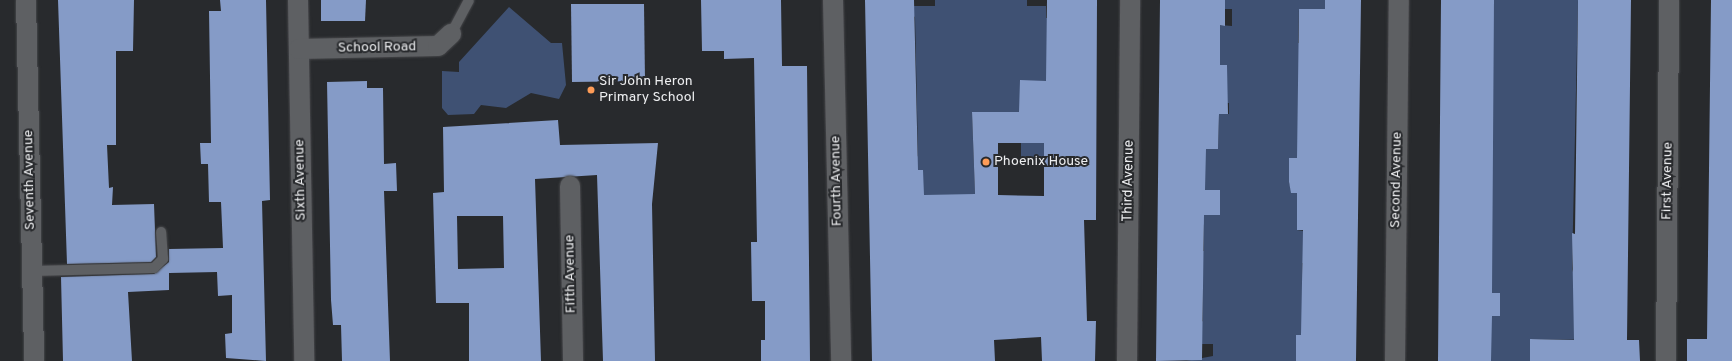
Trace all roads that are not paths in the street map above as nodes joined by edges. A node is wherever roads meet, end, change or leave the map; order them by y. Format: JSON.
{"nodes":[{"id":1,"x":26,"y":0,"type":"edge"},
{"id":2,"x":298,"y":0,"type":"edge"},
{"id":3,"x":469,"y":0,"type":"edge"},
{"id":4,"x":833,"y":0,"type":"edge"},
{"id":5,"x":1130,"y":0,"type":"edge"},
{"id":6,"x":1399,"y":0,"type":"edge"},
{"id":7,"x":1669,"y":0,"type":"edge"},
{"id":8,"x":451,"y":34,"type":"joint"},
{"id":9,"x":299,"y":49,"type":"junction"},
{"id":10,"x":570,"y":186,"type":"dead end"},
{"id":11,"x":161,"y":232,"type":"dead end"},
{"id":12,"x":32,"y":271,"type":"junction"},
{"id":13,"x":34,"y":361,"type":"edge"},
{"id":14,"x":304,"y":361,"type":"edge"},
{"id":15,"x":573,"y":361,"type":"edge"},
{"id":16,"x":841,"y":361,"type":"edge"},
{"id":17,"x":1126,"y":361,"type":"edge"},
{"id":18,"x":1395,"y":361,"type":"edge"},
{"id":19,"x":1666,"y":361,"type":"edge"}],
"edges":[{"from":1,"to":12,"type":"street","name":"Seventh Avenue"},
{"from":2,"to":9,"type":"street","name":"Sixth Avenue"},
{"from":3,"to":8,"type":"lane"},
{"from":4,"to":16,"type":"street","name":"Fourth Avenue"},
{"from":5,"to":17,"type":"street","name":"Third Avenue"},
{"from":6,"to":18,"type":"street","name":"Second Avenue"},
{"from":7,"to":19,"type":"street","name":"First Avenue"},
{"from":8,"to":9,"type":"street","name":"School Road"},
{"from":9,"to":14,"type":"street","name":"Sixth Avenue"},
{"from":10,"to":15,"type":"street","name":"Fifth Avenue"},
{"from":11,"to":12,"type":"lane"},
{"from":12,"to":13,"type":"street","name":"Seventh Avenue"}]}
